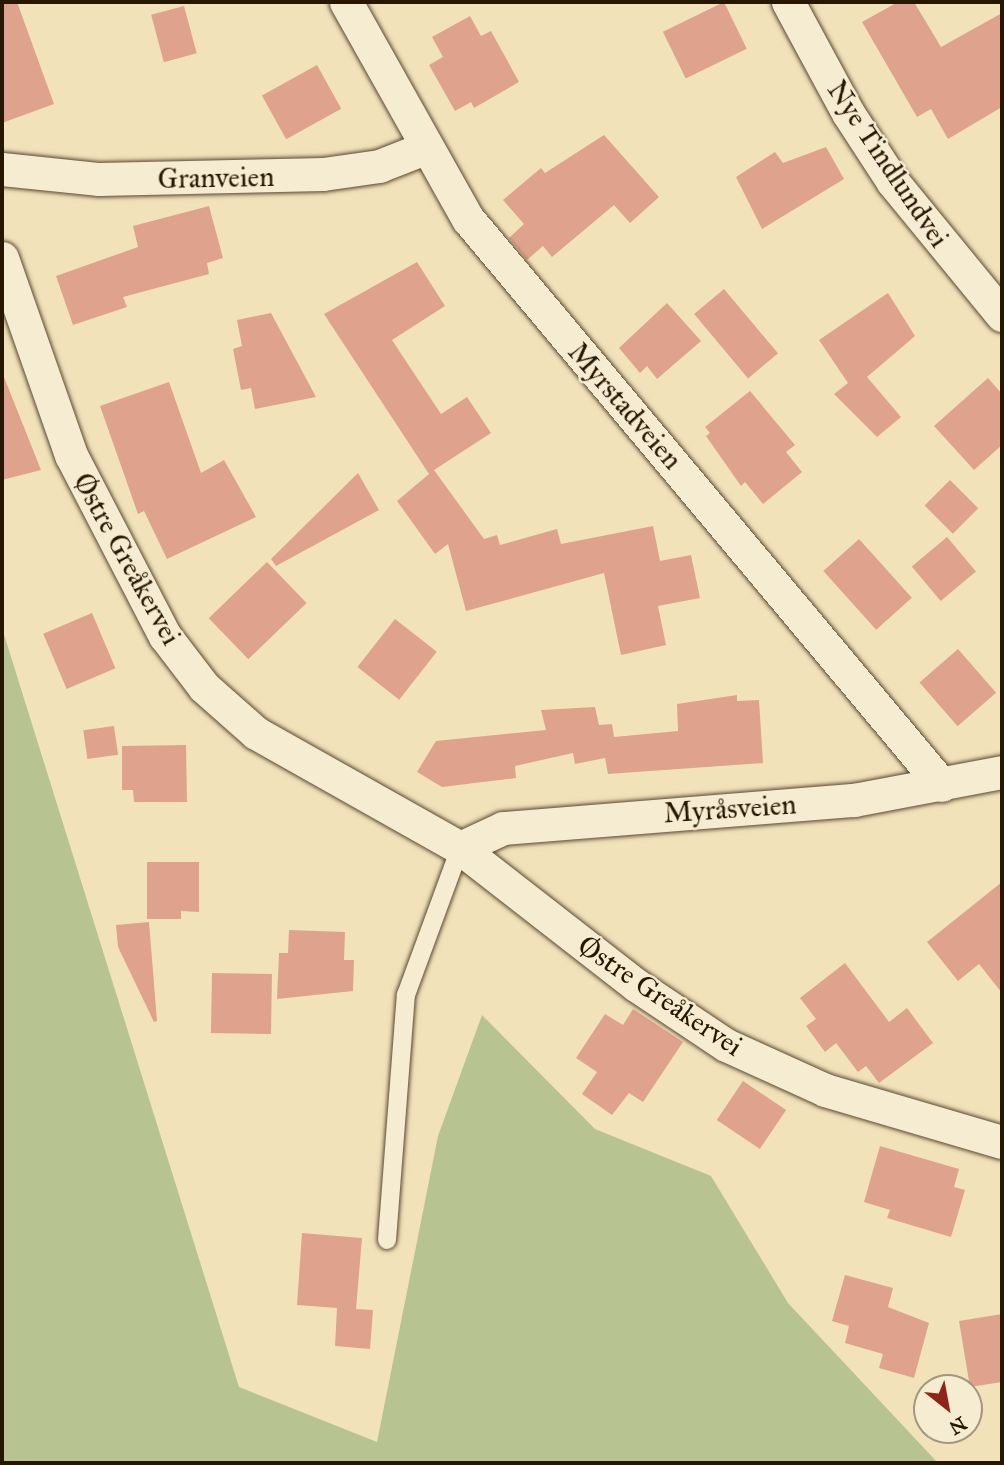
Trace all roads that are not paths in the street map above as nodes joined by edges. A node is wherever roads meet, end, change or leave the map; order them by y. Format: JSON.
{"nodes":[{"id":1,"x":346,"y":2,"type":"edge"},
{"id":2,"x":788,"y":2,"type":"edge"},
{"id":3,"x":425,"y":148,"type":"junction"},
{"id":4,"x":2,"y":169,"type":"edge"},
{"id":5,"x":2,"y":258,"type":"edge"},
{"id":6,"x":1002,"y":315,"type":"edge"},
{"id":7,"x":1002,"y":772,"type":"edge"},
{"id":8,"x":942,"y":785,"type":"junction"},
{"id":9,"x":460,"y":848,"type":"junction"},
{"id":10,"x":1002,"y":1142,"type":"edge"},
{"id":11,"x":387,"y":1240,"type":"dead end"}],
"edges":[{"from":1,"to":3,"type":"street","name":"Myrstadveien"},
{"from":2,"to":6,"type":"street","name":"Nye Tindlundvei"},
{"from":3,"to":4,"type":"street","name":"Granveien"},
{"from":3,"to":8,"type":"street","name":"Myrstadveien"},
{"from":5,"to":9,"type":"street","name":"Østre Greåkervei"},
{"from":7,"to":8,"type":"street","name":"Myråsveien"},
{"from":8,"to":9,"type":"street","name":"Myråsveien"},
{"from":9,"to":10,"type":"street","name":"Østre Greåkervei"},
{"from":9,"to":11,"type":"lane"}]}
